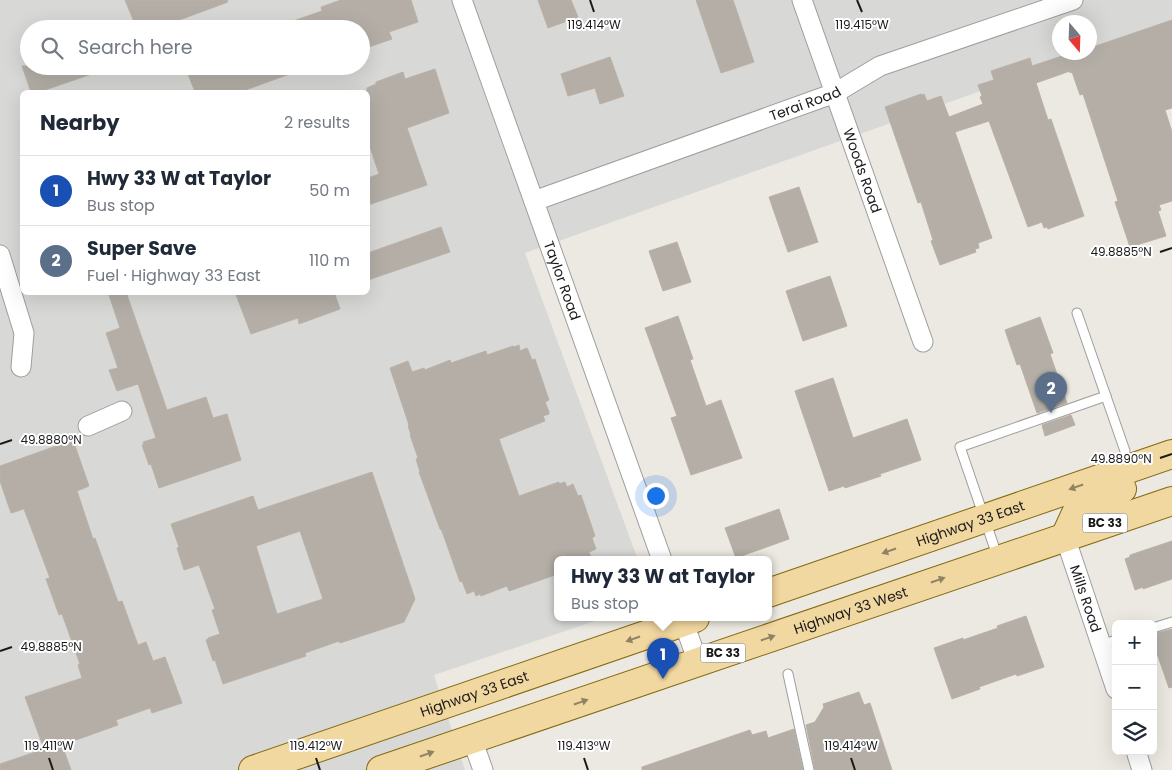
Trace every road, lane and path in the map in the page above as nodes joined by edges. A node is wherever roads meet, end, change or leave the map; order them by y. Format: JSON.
{"nodes":[{"id":1,"x":462,"y":0,"type":"edge"},
{"id":2,"x":802,"y":0,"type":"edge"},
{"id":3,"x":1073,"y":0,"type":"edge"},
{"id":4,"x":835,"y":93,"type":"junction"},
{"id":5,"x":534,"y":201,"type":"junction"},
{"id":6,"x":0,"y":255,"type":"edge"},
{"id":7,"x":1077,"y":313,"type":"dead end"},
{"id":8,"x":923,"y":342,"type":"dead end"},
{"id":9,"x":21,"y":367,"type":"dead end"},
{"id":10,"x":1106,"y":396,"type":"junction"},
{"id":11,"x":122,"y":411,"type":"dead end"},
{"id":12,"x":88,"y":426,"type":"dead end"},
{"id":13,"x":1125,"y":451,"type":"dead end"},
{"id":14,"x":1172,"y":454,"type":"edge"},
{"id":15,"x":1172,"y":470,"type":"edge"},
{"id":16,"x":1172,"y":501,"type":"edge"},
{"id":17,"x":985,"y":518,"type":"junction"},
{"id":18,"x":1065,"y":537,"type":"junction"},
{"id":19,"x":661,"y":556,"type":"edge"},
{"id":20,"x":999,"y":560,"type":"junction"},
{"id":21,"x":772,"y":592,"type":"edge"},
{"id":22,"x":681,"y":621,"type":"edge"},
{"id":23,"x":688,"y":621,"type":"edge"},
{"id":24,"x":1172,"y":622,"type":"edge"},
{"id":25,"x":1157,"y":627,"type":"edge"},
{"id":26,"x":1109,"y":643,"type":"edge"},
{"id":27,"x":698,"y":662,"type":"junction"},
{"id":28,"x":1112,"y":665,"type":"edge"},
{"id":29,"x":788,"y":674,"type":"dead end"},
{"id":30,"x":472,"y":739,"type":"junction"},
{"id":31,"x":1137,"y":755,"type":"edge"},
{"id":32,"x":252,"y":770,"type":"edge"},
{"id":33,"x":381,"y":770,"type":"edge"},
{"id":34,"x":483,"y":770,"type":"edge"},
{"id":35,"x":809,"y":770,"type":"edge"},
{"id":36,"x":1142,"y":770,"type":"edge"}],
"edges":[{"from":1,"to":5,"type":"street","name":"Taylor Road"},
{"from":2,"to":4,"type":"street","name":"Woods Road"},
{"from":3,"to":4,"type":"street","name":"Terai Road"},
{"from":4,"to":5,"type":"street","name":"Terai Road"},
{"from":4,"to":8,"type":"street","name":"Woods Road"},
{"from":5,"to":19,"type":"street","name":"Taylor Road"},
{"from":6,"to":9,"type":"street"},
{"from":7,"to":10,"type":"lane"},
{"from":10,"to":13,"type":"lane"},
{"from":10,"to":17,"type":"lane"},
{"from":11,"to":12,"type":"street"},
{"from":14,"to":17,"type":"main road","name":"Highway 33 East","one_way":true},
{"from":15,"to":18,"type":"main road","number":"BC 33"},
{"from":16,"to":18,"type":"main road","name":"Highway 33 West","number":"BC 33"},
{"from":17,"to":20,"type":"lane"},
{"from":17,"to":21,"type":"main road","name":"Highway 33 East","one_way":true},
{"from":18,"to":20,"type":"main road","name":"Highway 33 West","number":"BC 33"},
{"from":18,"to":26,"type":"street","name":"Mills Road"},
{"from":27,"to":20,"type":"main road","name":"Highway 33 West","number":"BC 33","one_way":true},
{"from":22,"to":32,"type":"main road","name":"Highway 33 East","one_way":true},
{"from":23,"to":27,"type":"street"},
{"from":24,"to":25,"type":"lane"},
{"from":26,"to":28,"type":"street","name":"Mills Road"},
{"from":30,"to":27,"type":"main road","name":"Highway 33 West","number":"BC 33","one_way":true},
{"from":29,"to":35,"type":"lane"},
{"from":33,"to":30,"type":"main road","name":"Highway 33 West","number":"BC 33","one_way":true},
{"from":30,"to":34,"type":"street"},
{"from":31,"to":36,"type":"street"}]}
